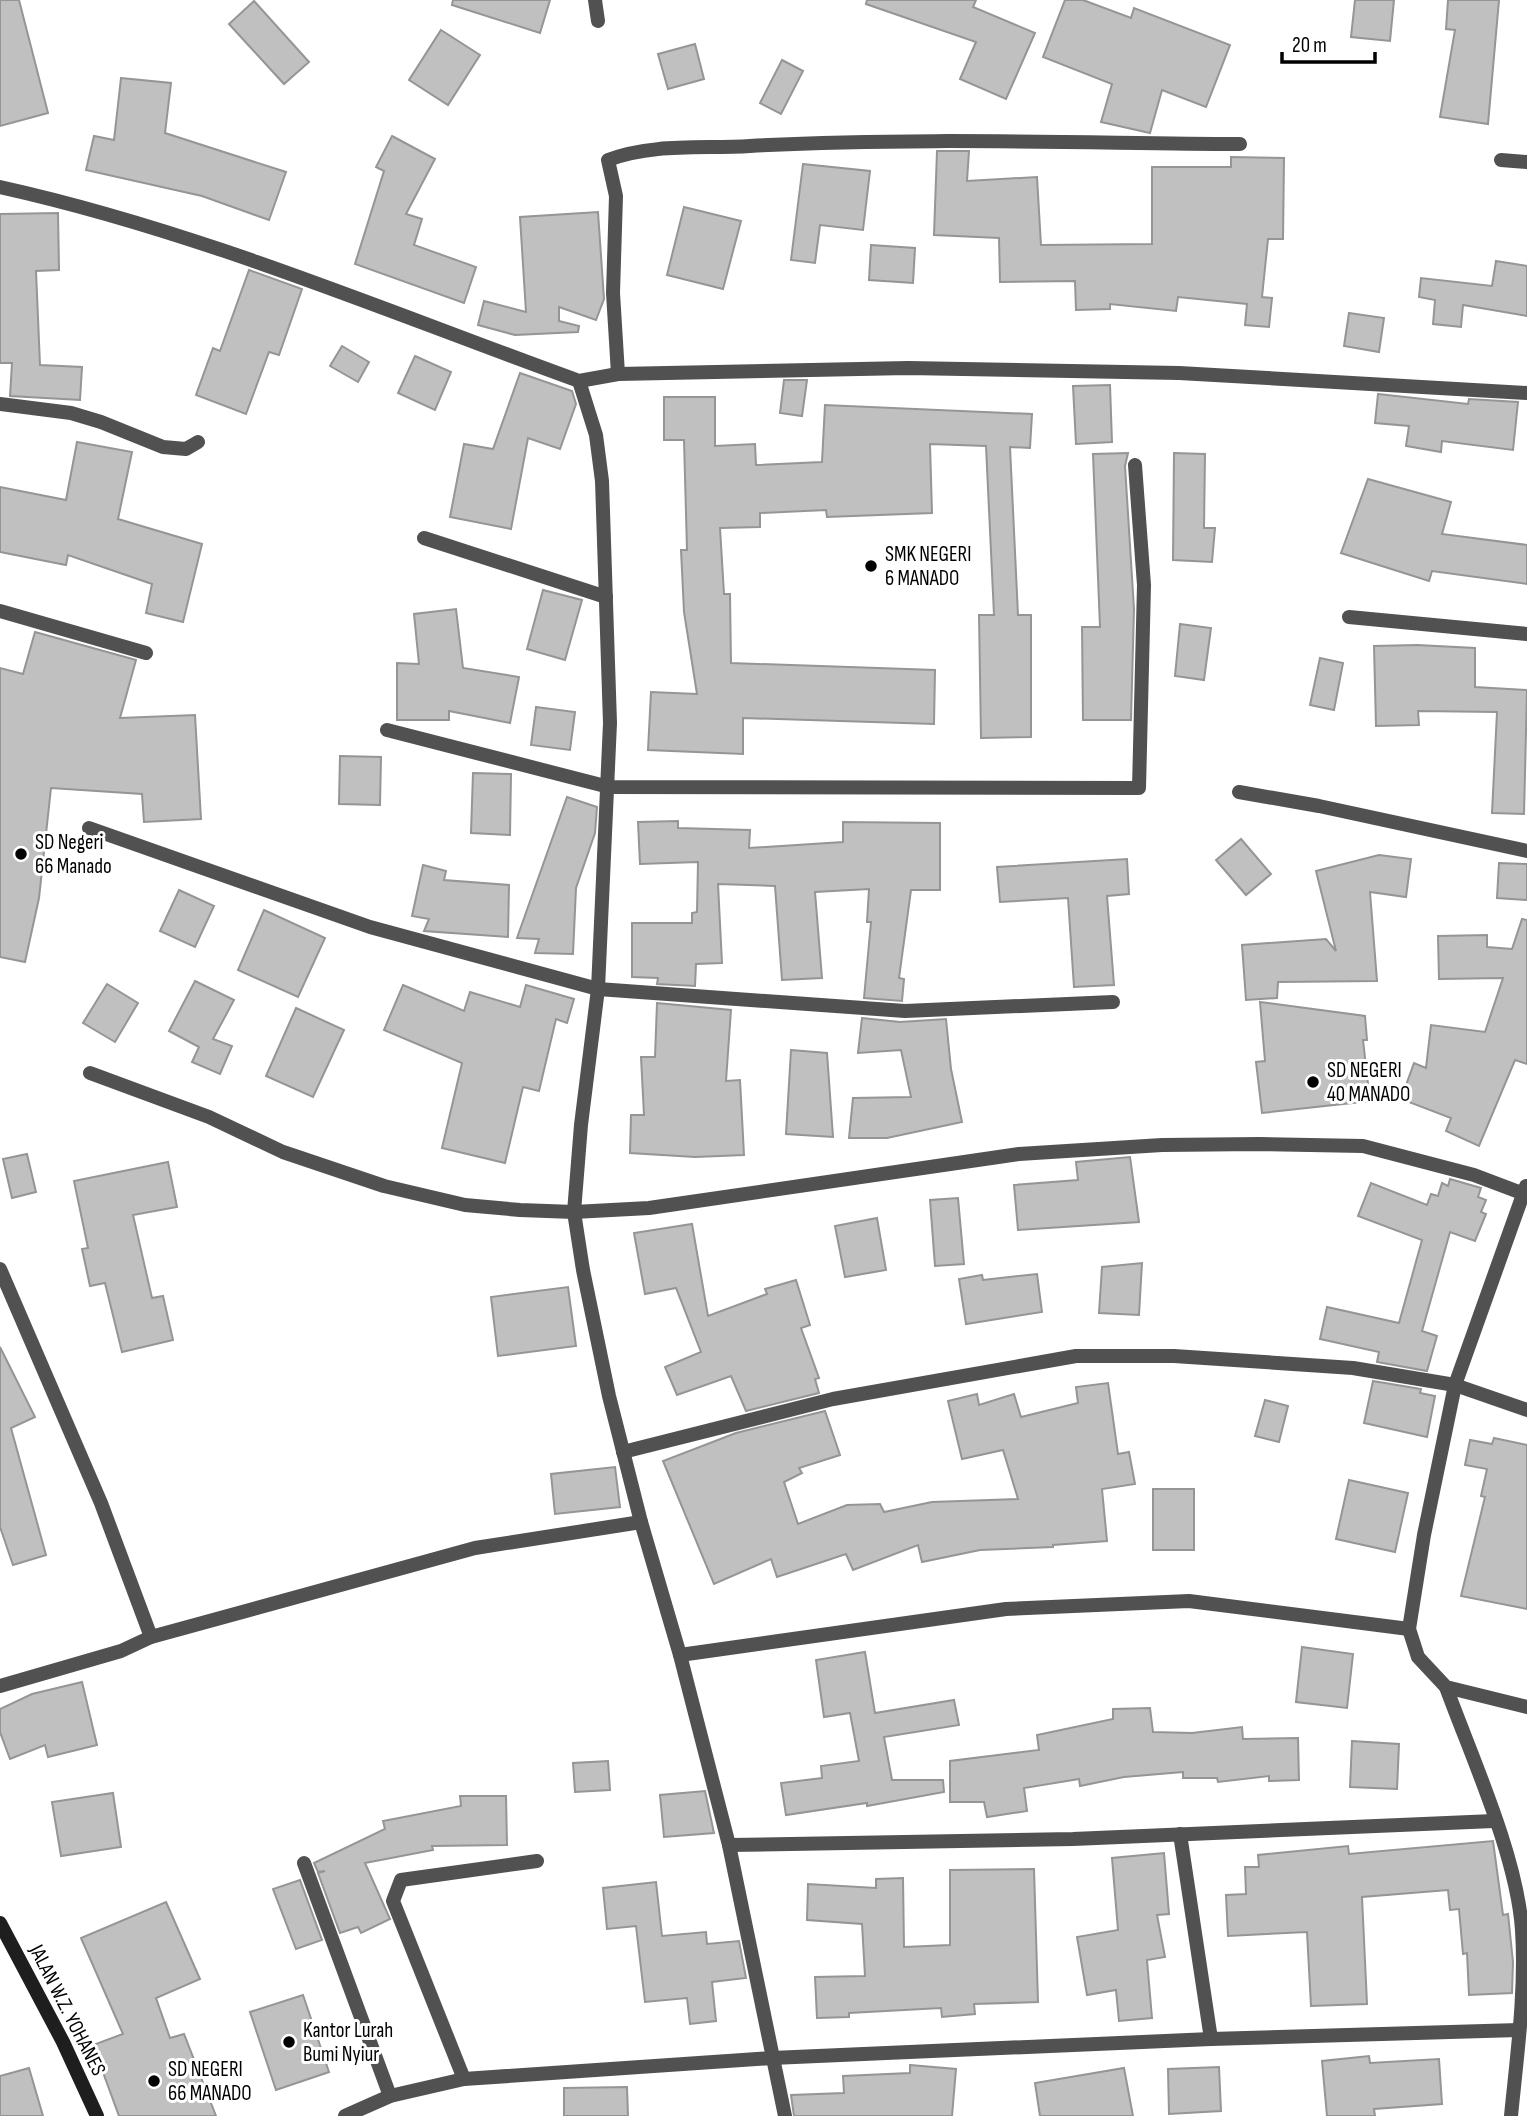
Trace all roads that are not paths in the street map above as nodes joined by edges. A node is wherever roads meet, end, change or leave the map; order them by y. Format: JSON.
{"nodes":[{"id":1,"x":595,"y":0,"type":"edge"},
{"id":2,"x":598,"y":21,"type":"dead end"},
{"id":3,"x":1240,"y":144,"type":"dead end"},
{"id":4,"x":1501,"y":160,"type":"dead end"},
{"id":5,"x":1527,"y":162,"type":"edge"},
{"id":6,"x":0,"y":187,"type":"edge"},
{"id":7,"x":618,"y":374,"type":"junction"},
{"id":8,"x":579,"y":381,"type":"junction"},
{"id":9,"x":1527,"y":393,"type":"edge"},
{"id":10,"x":0,"y":404,"type":"edge"},
{"id":11,"x":198,"y":442,"type":"dead end"},
{"id":12,"x":1135,"y":465,"type":"dead end"},
{"id":13,"x":424,"y":538,"type":"dead end"},
{"id":14,"x":606,"y":597,"type":"junction"},
{"id":15,"x":0,"y":611,"type":"edge"},
{"id":16,"x":1349,"y":617,"type":"dead end"},
{"id":17,"x":1527,"y":634,"type":"edge"},
{"id":18,"x":146,"y":653,"type":"dead end"},
{"id":19,"x":387,"y":730,"type":"dead end"},
{"id":20,"x":609,"y":787,"type":"junction"},
{"id":21,"x":1239,"y":792,"type":"dead end"},
{"id":22,"x":89,"y":828,"type":"dead end"},
{"id":23,"x":1527,"y":851,"type":"edge"},
{"id":24,"x":598,"y":989,"type":"junction"},
{"id":25,"x":1113,"y":1002,"type":"dead end"},
{"id":26,"x":90,"y":1073,"type":"dead end"},
{"id":27,"x":1526,"y":1191,"type":"edge"},
{"id":28,"x":574,"y":1212,"type":"junction"},
{"id":29,"x":0,"y":1269,"type":"edge"},
{"id":30,"x":1455,"y":1385,"type":"junction"},
{"id":31,"x":1527,"y":1410,"type":"edge"},
{"id":32,"x":623,"y":1452,"type":"junction"},
{"id":33,"x":641,"y":1522,"type":"junction"},
{"id":34,"x":1409,"y":1629,"type":"junction"},
{"id":35,"x":151,"y":1637,"type":"junction"},
{"id":36,"x":680,"y":1655,"type":"junction"},
{"id":37,"x":0,"y":1686,"type":"edge"},
{"id":38,"x":1446,"y":1687,"type":"junction"},
{"id":39,"x":1527,"y":1707,"type":"edge"},
{"id":40,"x":1494,"y":1821,"type":"junction"},
{"id":41,"x":1180,"y":1834,"type":"junction"},
{"id":42,"x":729,"y":1845,"type":"junction"},
{"id":43,"x":537,"y":1861,"type":"dead end"},
{"id":44,"x":304,"y":1863,"type":"dead end"},
{"id":45,"x":0,"y":1923,"type":"edge"},
{"id":46,"x":1525,"y":1931,"type":"edge"},
{"id":47,"x":1519,"y":2030,"type":"junction"},
{"id":48,"x":1211,"y":2039,"type":"junction"},
{"id":49,"x":772,"y":2058,"type":"junction"},
{"id":50,"x":464,"y":2079,"type":"junction"},
{"id":51,"x":390,"y":2096,"type":"junction"},
{"id":52,"x":97,"y":2116,"type":"edge"},
{"id":53,"x":345,"y":2116,"type":"edge"},
{"id":54,"x":785,"y":2116,"type":"edge"},
{"id":55,"x":1511,"y":2116,"type":"edge"}],
"edges":[{"from":1,"to":2,"type":"street"},
{"from":3,"to":7,"type":"street"},
{"from":4,"to":5,"type":"street"},
{"from":6,"to":8,"type":"street"},
{"from":7,"to":8,"type":"street"},
{"from":7,"to":9,"type":"street"},
{"from":8,"to":14,"type":"street"},
{"from":10,"to":11,"type":"street"},
{"from":12,"to":20,"type":"street"},
{"from":13,"to":14,"type":"street"},
{"from":14,"to":20,"type":"street"},
{"from":15,"to":18,"type":"street"},
{"from":16,"to":17,"type":"street"},
{"from":19,"to":20,"type":"street"},
{"from":20,"to":24,"type":"street"},
{"from":21,"to":23,"type":"street"},
{"from":22,"to":24,"type":"street"},
{"from":24,"to":25,"type":"street"},
{"from":24,"to":28,"type":"street"},
{"from":26,"to":28,"type":"street"},
{"from":27,"to":28,"type":"street"},
{"from":27,"to":30,"type":"street"},
{"from":28,"to":32,"type":"street"},
{"from":29,"to":35,"type":"street"},
{"from":30,"to":31,"type":"street"},
{"from":30,"to":32,"type":"street"},
{"from":30,"to":34,"type":"street"},
{"from":32,"to":33,"type":"street"},
{"from":33,"to":35,"type":"street"},
{"from":33,"to":36,"type":"street"},
{"from":34,"to":36,"type":"street"},
{"from":34,"to":38,"type":"street"},
{"from":35,"to":37,"type":"street"},
{"from":36,"to":42,"type":"street"},
{"from":38,"to":39,"type":"street"},
{"from":38,"to":40,"type":"street"},
{"from":40,"to":41,"type":"street"},
{"from":40,"to":46,"type":"street"},
{"from":41,"to":42,"type":"street"},
{"from":41,"to":48,"type":"street"},
{"from":42,"to":49,"type":"street"},
{"from":43,"to":50,"type":"street"},
{"from":44,"to":51,"type":"street"},
{"from":45,"to":52,"type":"street","name":"JALAN W.Z. YOHANES"},
{"from":46,"to":47,"type":"street"},
{"from":47,"to":48,"type":"street"},
{"from":47,"to":55,"type":"street"},
{"from":48,"to":49,"type":"street"},
{"from":49,"to":50,"type":"street"},
{"from":49,"to":54,"type":"street"},
{"from":50,"to":51,"type":"street"},
{"from":51,"to":53,"type":"street"}]}
